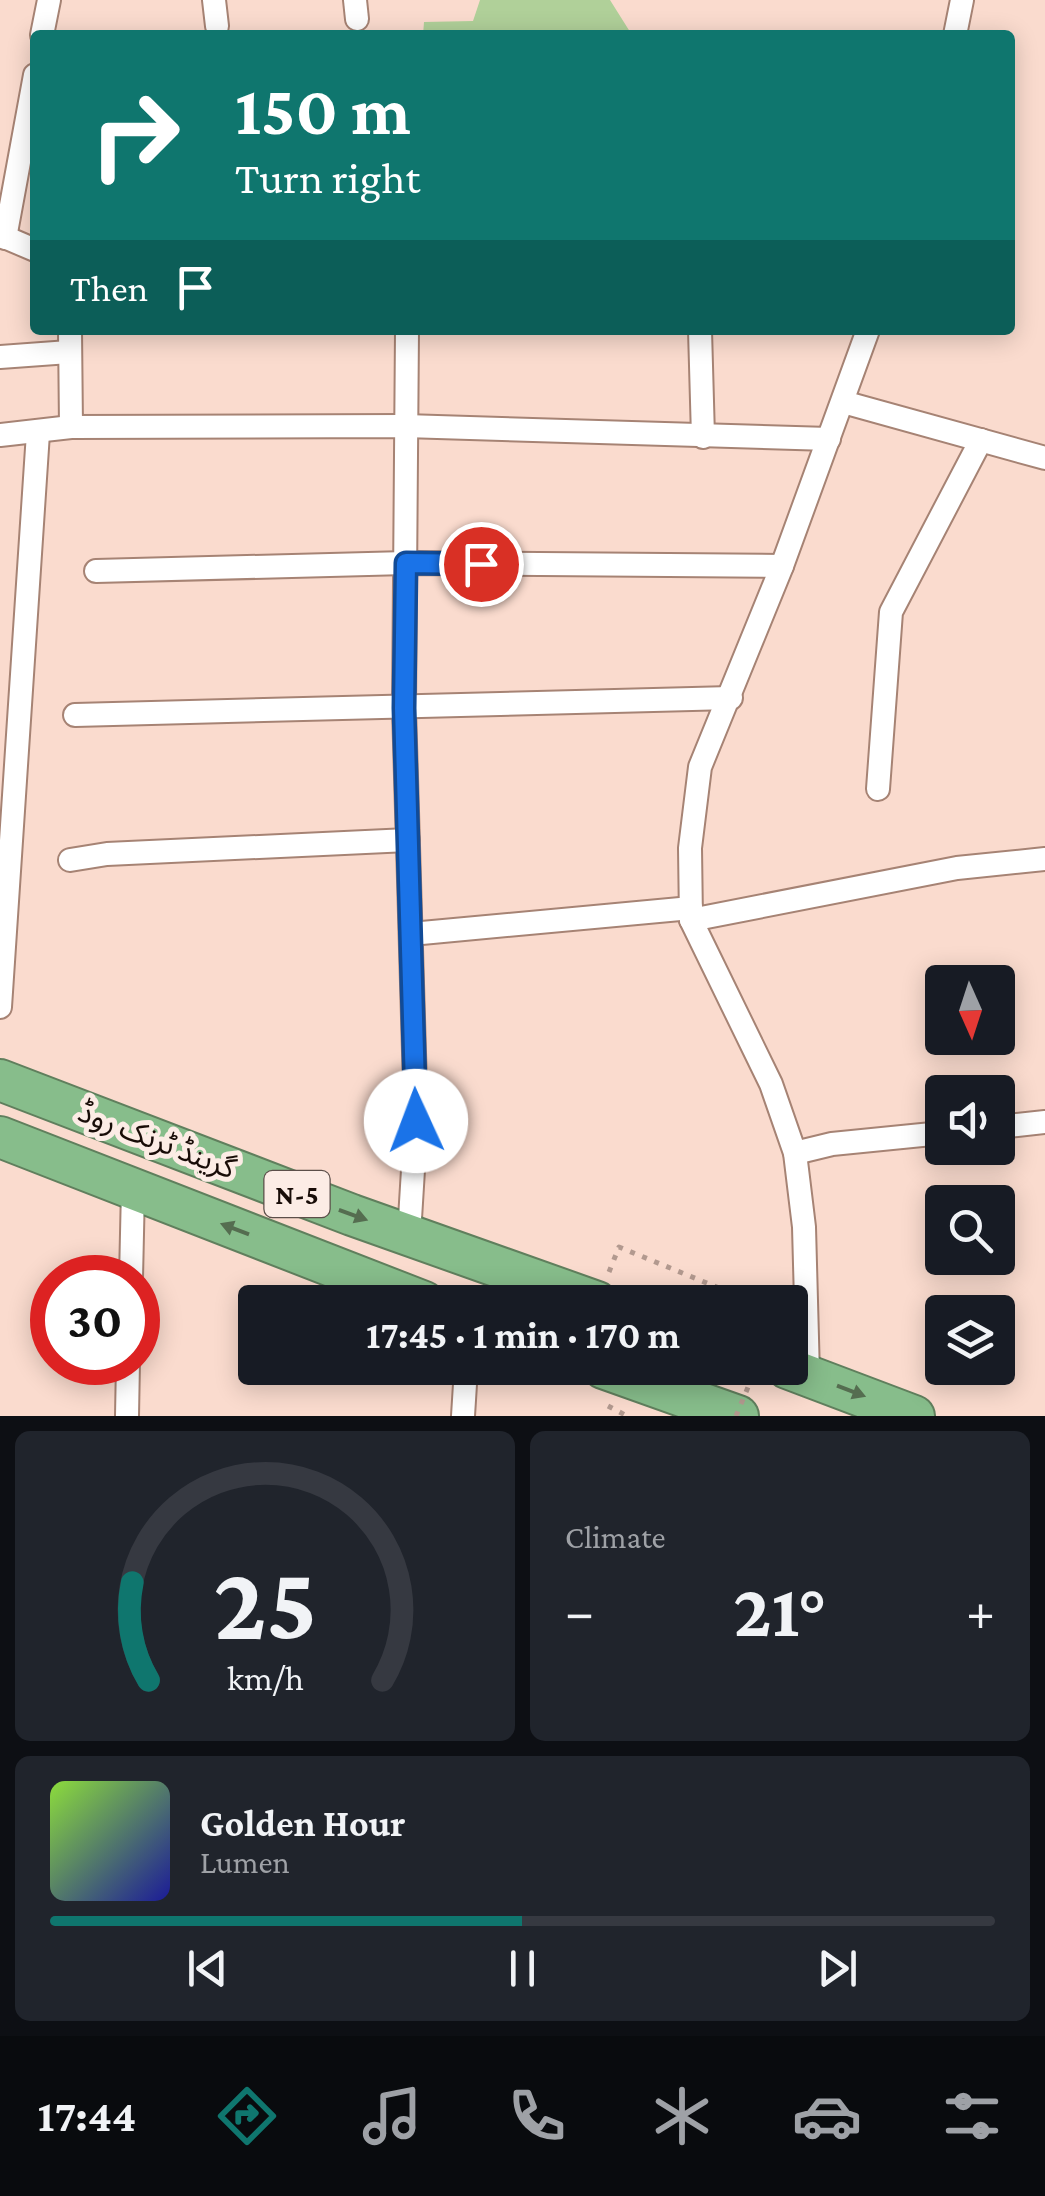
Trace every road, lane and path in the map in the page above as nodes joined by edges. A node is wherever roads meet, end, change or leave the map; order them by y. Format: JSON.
{"nodes":[{"id":1,"x":48,"y":0,"type":"edge"},
{"id":2,"x":214,"y":0,"type":"edge"},
{"id":3,"x":962,"y":0,"type":"edge"},
{"id":4,"x":217,"y":26,"type":"dead end"},
{"id":5,"x":43,"y":30,"type":"edge"},
{"id":6,"x":956,"y":30,"type":"edge"},
{"id":7,"x":30,"y":100,"type":"edge"},
{"id":8,"x":3,"y":237,"type":"edge"},
{"id":9,"x":30,"y":248,"type":"edge"},
{"id":10,"x":407,"y":335,"type":"edge"},
{"id":11,"x":700,"y":335,"type":"edge"},
{"id":12,"x":866,"y":335,"type":"edge"},
{"id":13,"x":70,"y":341,"type":"edge"},
{"id":14,"x":0,"y":357,"type":"edge"},
{"id":15,"x":843,"y":402,"type":"junction"},
{"id":16,"x":405,"y":426,"type":"junction"},
{"id":17,"x":71,"y":427,"type":"junction"},
{"id":18,"x":38,"y":433,"type":"junction"},
{"id":19,"x":0,"y":435,"type":"edge"},
{"id":20,"x":703,"y":437,"type":"junction"},
{"id":21,"x":829,"y":440,"type":"junction"},
{"id":22,"x":981,"y":440,"type":"junction"},
{"id":23,"x":1045,"y":458,"type":"edge"},
{"id":24,"x":406,"y":563,"type":"junction"},
{"id":25,"x":782,"y":566,"type":"junction"},
{"id":26,"x":96,"y":571,"type":"dead end"},
{"id":27,"x":730,"y":698,"type":"junction"},
{"id":28,"x":404,"y":708,"type":"junction"},
{"id":29,"x":75,"y":715,"type":"dead end"},
{"id":30,"x":878,"y":788,"type":"dead end"},
{"id":31,"x":408,"y":840,"type":"junction"},
{"id":32,"x":70,"y":860,"type":"dead end"},
{"id":33,"x":1045,"y":860,"type":"edge"},
{"id":34,"x":691,"y":914,"type":"junction"},
{"id":35,"x":410,"y":934,"type":"junction"},
{"id":36,"x":0,"y":1007,"type":"edge"},
{"id":37,"x":0,"y":1080,"type":"edge"},
{"id":38,"x":1045,"y":1122,"type":"edge"},
{"id":39,"x":1015,"y":1125,"type":"edge"},
{"id":40,"x":925,"y":1135,"type":"edge"},
{"id":41,"x":0,"y":1137,"type":"edge"},
{"id":42,"x":795,"y":1153,"type":"junction"},
{"id":43,"x":133,"y":1188,"type":"junction"},
{"id":44,"x":409,"y":1234,"type":"junction"},
{"id":45,"x":131,"y":1255,"type":"edge"},
{"id":46,"x":381,"y":1285,"type":"edge"},
{"id":47,"x":575,"y":1285,"type":"edge"},
{"id":48,"x":604,"y":1285,"type":"edge"},
{"id":49,"x":711,"y":1285,"type":"edge"},
{"id":50,"x":802,"y":1285,"type":"edge"},
{"id":51,"x":808,"y":1375,"type":"edge"},
{"id":52,"x":128,"y":1385,"type":"edge"},
{"id":53,"x":465,"y":1385,"type":"edge"},
{"id":54,"x":650,"y":1385,"type":"edge"},
{"id":55,"x":749,"y":1385,"type":"edge"},
{"id":56,"x":127,"y":1416,"type":"edge"},
{"id":57,"x":464,"y":1416,"type":"edge"},
{"id":58,"x":737,"y":1416,"type":"edge"},
{"id":59,"x":914,"y":1416,"type":"edge"}],
"edges":[{"from":1,"to":5,"type":"street"},
{"from":2,"to":4,"type":"street"},
{"from":3,"to":6,"type":"street"},
{"from":7,"to":8,"type":"street"},
{"from":8,"to":9,"type":"street"},
{"from":10,"to":16,"type":"street"},
{"from":11,"to":20,"type":"street"},
{"from":12,"to":15,"type":"street"},
{"from":13,"to":14,"type":"street"},
{"from":13,"to":17,"type":"street"},
{"from":15,"to":21,"type":"street"},
{"from":15,"to":22,"type":"street"},
{"from":16,"to":17,"type":"street"},
{"from":16,"to":20,"type":"street"},
{"from":16,"to":24,"type":"street"},
{"from":17,"to":18,"type":"street"},
{"from":18,"to":19,"type":"street"},
{"from":18,"to":36,"type":"street"},
{"from":20,"to":21,"type":"street"},
{"from":21,"to":25,"type":"street"},
{"from":22,"to":23,"type":"street"},
{"from":22,"to":30,"type":"street"},
{"from":24,"to":25,"type":"street"},
{"from":24,"to":26,"type":"street"},
{"from":24,"to":28,"type":"street"},
{"from":25,"to":27,"type":"street"},
{"from":27,"to":28,"type":"street"},
{"from":27,"to":34,"type":"street"},
{"from":28,"to":29,"type":"street"},
{"from":28,"to":31,"type":"street"},
{"from":31,"to":32,"type":"street"},
{"from":31,"to":35,"type":"street"},
{"from":33,"to":34,"type":"street"},
{"from":34,"to":35,"type":"street"},
{"from":34,"to":42,"type":"street"},
{"from":35,"to":44,"type":"street"},
{"from":37,"to":44,"type":"highway","name":"گرینڈ ٹرنک روڈ","number":"N-5","one_way":true},
{"from":38,"to":39,"type":"street"},
{"from":40,"to":42,"type":"street"},
{"from":41,"to":43,"type":"highway","name":"گرینڈ ٹرنک روڈ","number":"N-5"},
{"from":42,"to":50,"type":"street"},
{"from":43,"to":45,"type":"street"},
{"from":46,"to":43,"type":"highway","name":"گرینڈ ٹرنک روڈ","number":"N-5","one_way":true},
{"from":44,"to":47,"type":"highway","name":"گرینڈ ٹرنک روڈ","number":"N-5"},
{"from":48,"to":49,"type":"path"},
{"from":51,"to":59,"type":"highway","one_way":true},
{"from":52,"to":56,"type":"street"},
{"from":53,"to":57,"type":"street"},
{"from":54,"to":58,"type":"highway"},
{"from":55,"to":58,"type":"path","bridge":true}]}
